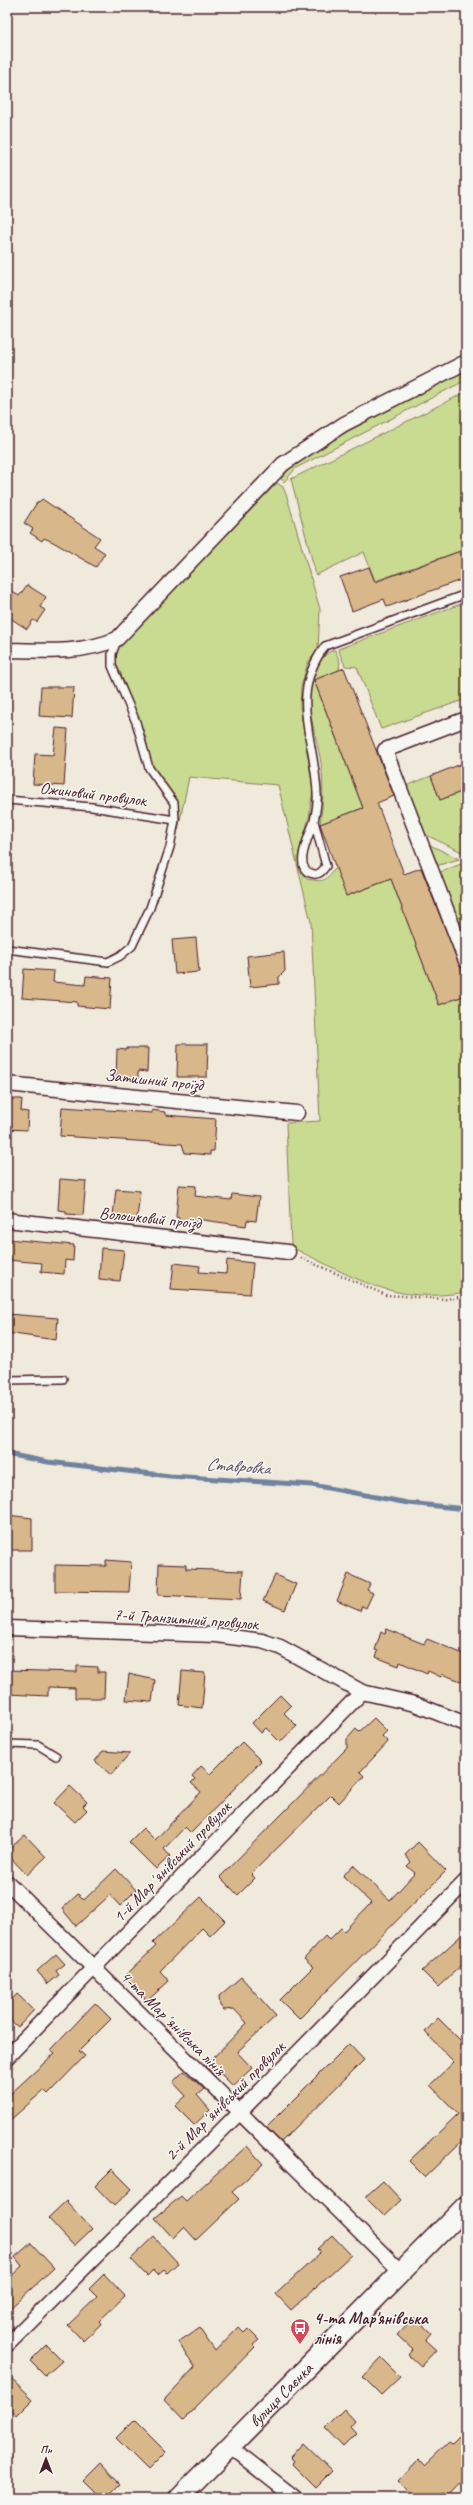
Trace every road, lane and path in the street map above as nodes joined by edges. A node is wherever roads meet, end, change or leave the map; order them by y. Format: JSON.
{"nodes":[{"id":1,"x":466,"y":362,"type":"edge"},
{"id":2,"x":466,"y":594,"type":"edge"},
{"id":3,"x":117,"y":639,"type":"junction"},
{"id":4,"x":7,"y":650,"type":"edge"},
{"id":5,"x":466,"y":719,"type":"edge"},
{"id":6,"x":7,"y":800,"type":"edge"},
{"id":7,"x":175,"y":820,"type":"junction"},
{"id":8,"x":314,"y":821,"type":"junction"},
{"id":9,"x":7,"y":950,"type":"edge"},
{"id":10,"x":466,"y":961,"type":"edge"},
{"id":11,"x":7,"y":1084,"type":"edge"},
{"id":12,"x":297,"y":1113,"type":"dead end"},
{"id":13,"x":7,"y":1220,"type":"edge"},
{"id":14,"x":288,"y":1252,"type":"joint"},
{"id":15,"x":466,"y":1296,"type":"edge"},
{"id":16,"x":64,"y":1379,"type":"dead end"},
{"id":17,"x":7,"y":1380,"type":"edge"},
{"id":18,"x":7,"y":1628,"type":"edge"},
{"id":19,"x":362,"y":1692,"type":"junction"},
{"id":20,"x":466,"y":1724,"type":"edge"},
{"id":21,"x":7,"y":1744,"type":"edge"},
{"id":22,"x":56,"y":1756,"type":"dead end"},
{"id":23,"x":466,"y":1880,"type":"edge"},
{"id":24,"x":7,"y":1882,"type":"edge"},
{"id":25,"x":93,"y":1969,"type":"junction"},
{"id":26,"x":7,"y":2057,"type":"edge"},
{"id":27,"x":239,"y":2113,"type":"junction"},
{"id":28,"x":466,"y":2206,"type":"edge"},
{"id":29,"x":401,"y":2272,"type":"junction"},
{"id":30,"x":7,"y":2345,"type":"edge"},
{"id":31,"x":229,"y":2446,"type":"junction"},
{"id":32,"x":179,"y":2498,"type":"edge"},
{"id":33,"x":295,"y":2498,"type":"edge"}],
"edges":[{"from":1,"to":3,"type":"street"},
{"from":2,"to":8,"type":"lane"},
{"from":3,"to":4,"type":"street"},
{"from":3,"to":7,"type":"lane"},
{"from":5,"to":10,"type":"street"},
{"from":6,"to":7,"type":"lane","name":"Ожиновий провулок"},
{"from":7,"to":9,"type":"lane"},
{"from":8,"to":8,"type":"lane"},
{"from":11,"to":12,"type":"street","name":"Затишний проїзд"},
{"from":13,"to":14,"type":"street","name":"Волошковий проїзд"},
{"from":14,"to":15,"type":"path"},
{"from":16,"to":17,"type":"lane"},
{"from":18,"to":19,"type":"street","name":"7-й Транзитний провулок"},
{"from":19,"to":20,"type":"street","name":"7-й Транзитний провулок"},
{"from":19,"to":25,"type":"street","name":"1-й Марʼянівський провулок"},
{"from":21,"to":22,"type":"lane"},
{"from":23,"to":27,"type":"street","name":"2-й Марʼянівський провулок"},
{"from":24,"to":25,"type":"street","name":"4-та Марʼянівська лінія"},
{"from":25,"to":26,"type":"street","name":"1-й Марʼянівський провулок"},
{"from":25,"to":27,"type":"street","name":"4-та Марʼянівська лінія"},
{"from":27,"to":29,"type":"street","name":"4-та Марʼянівська лінія"},
{"from":27,"to":30,"type":"street","name":"2-й Марʼянівський провулок"},
{"from":28,"to":29,"type":"street","name":"вулиця Саєнка"},
{"from":29,"to":31,"type":"street","name":"вулиця Саєнка"},
{"from":31,"to":32,"type":"street","name":"вулиця Саєнка"},
{"from":31,"to":33,"type":"street"}]}
